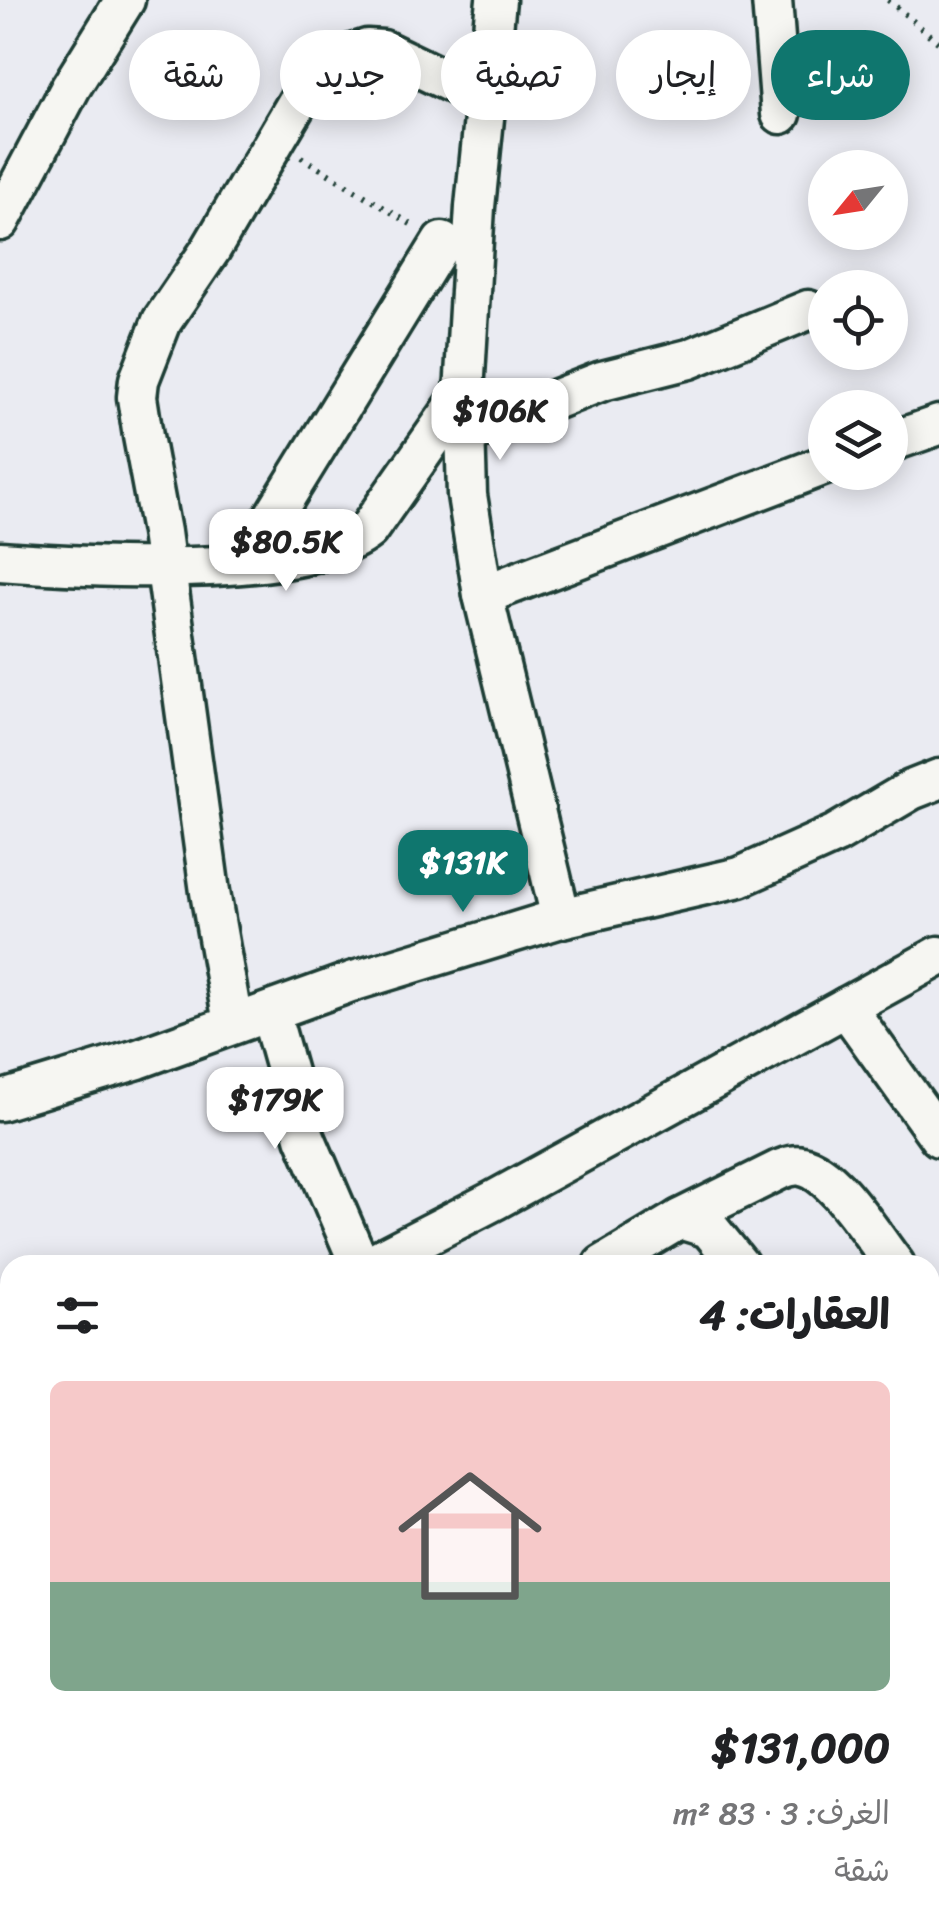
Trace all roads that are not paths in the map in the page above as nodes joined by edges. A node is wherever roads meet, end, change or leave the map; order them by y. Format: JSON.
{"nodes":[{"id":1,"x":126,"y":0,"type":"edge"},
{"id":2,"x":496,"y":0,"type":"edge"},
{"id":3,"x":772,"y":0,"type":"edge"},
{"id":4,"x":491,"y":30,"type":"edge"},
{"id":5,"x":774,"y":30,"type":"edge"},
{"id":6,"x":441,"y":77,"type":"edge"},
{"id":7,"x":484,"y":120,"type":"edge"},
{"id":8,"x":0,"y":221,"type":"edge"},
{"id":9,"x":442,"y":242,"type":"road end"},
{"id":10,"x":808,"y":310,"type":"dead end"},
{"id":11,"x":464,"y":393,"type":"junction"},
{"id":12,"x":939,"y":425,"type":"edge"},
{"id":13,"x":465,"y":434,"type":"junction"},
{"id":14,"x":908,"y":436,"type":"edge"},
{"id":15,"x":808,"y":471,"type":"edge"},
{"id":16,"x":0,"y":561,"type":"edge"},
{"id":17,"x":245,"y":563,"type":"junction"},
{"id":18,"x":165,"y":566,"type":"junction"},
{"id":19,"x":483,"y":595,"type":"junction"},
{"id":20,"x":939,"y":779,"type":"edge"},
{"id":21,"x":561,"y":918,"type":"junction"},
{"id":22,"x":939,"y":956,"type":"edge"},
{"id":23,"x":846,"y":1007,"type":"junction"},
{"id":24,"x":270,"y":1012,"type":"junction"},
{"id":25,"x":232,"y":1023,"type":"junction"},
{"id":26,"x":925,"y":1092,"type":"edge"},
{"id":27,"x":0,"y":1101,"type":"edge"},
{"id":28,"x":939,"y":1137,"type":"edge"},
{"id":29,"x":680,"y":1220,"type":"junction"},
{"id":30,"x":356,"y":1255,"type":"edge"},
{"id":31,"x":388,"y":1255,"type":"edge"},
{"id":32,"x":620,"y":1255,"type":"edge"},
{"id":33,"x":730,"y":1255,"type":"edge"},
{"id":34,"x":887,"y":1255,"type":"edge"}],
"edges":[{"from":1,"to":8,"type":"street"},
{"from":2,"to":4,"type":"street"},
{"from":3,"to":5,"type":"street"},
{"from":6,"to":18,"type":"street"},
{"from":7,"to":11,"type":"street"},
{"from":9,"to":17,"type":"street"},
{"from":10,"to":13,"type":"street"},
{"from":11,"to":13,"type":"street"},
{"from":11,"to":17,"type":"street"},
{"from":12,"to":14,"type":"street"},
{"from":13,"to":19,"type":"street"},
{"from":15,"to":19,"type":"street"},
{"from":16,"to":18,"type":"street"},
{"from":17,"to":18,"type":"street"},
{"from":18,"to":25,"type":"street"},
{"from":19,"to":21,"type":"street"},
{"from":20,"to":21,"type":"street"},
{"from":21,"to":24,"type":"street"},
{"from":22,"to":23,"type":"street"},
{"from":23,"to":26,"type":"street"},
{"from":23,"to":31,"type":"street"},
{"from":24,"to":25,"type":"street"},
{"from":24,"to":30,"type":"street"},
{"from":25,"to":27,"type":"street"},
{"from":26,"to":28,"type":"street"},
{"from":29,"to":32,"type":"street"},
{"from":29,"to":33,"type":"street"},
{"from":29,"to":34,"type":"street"}]}
